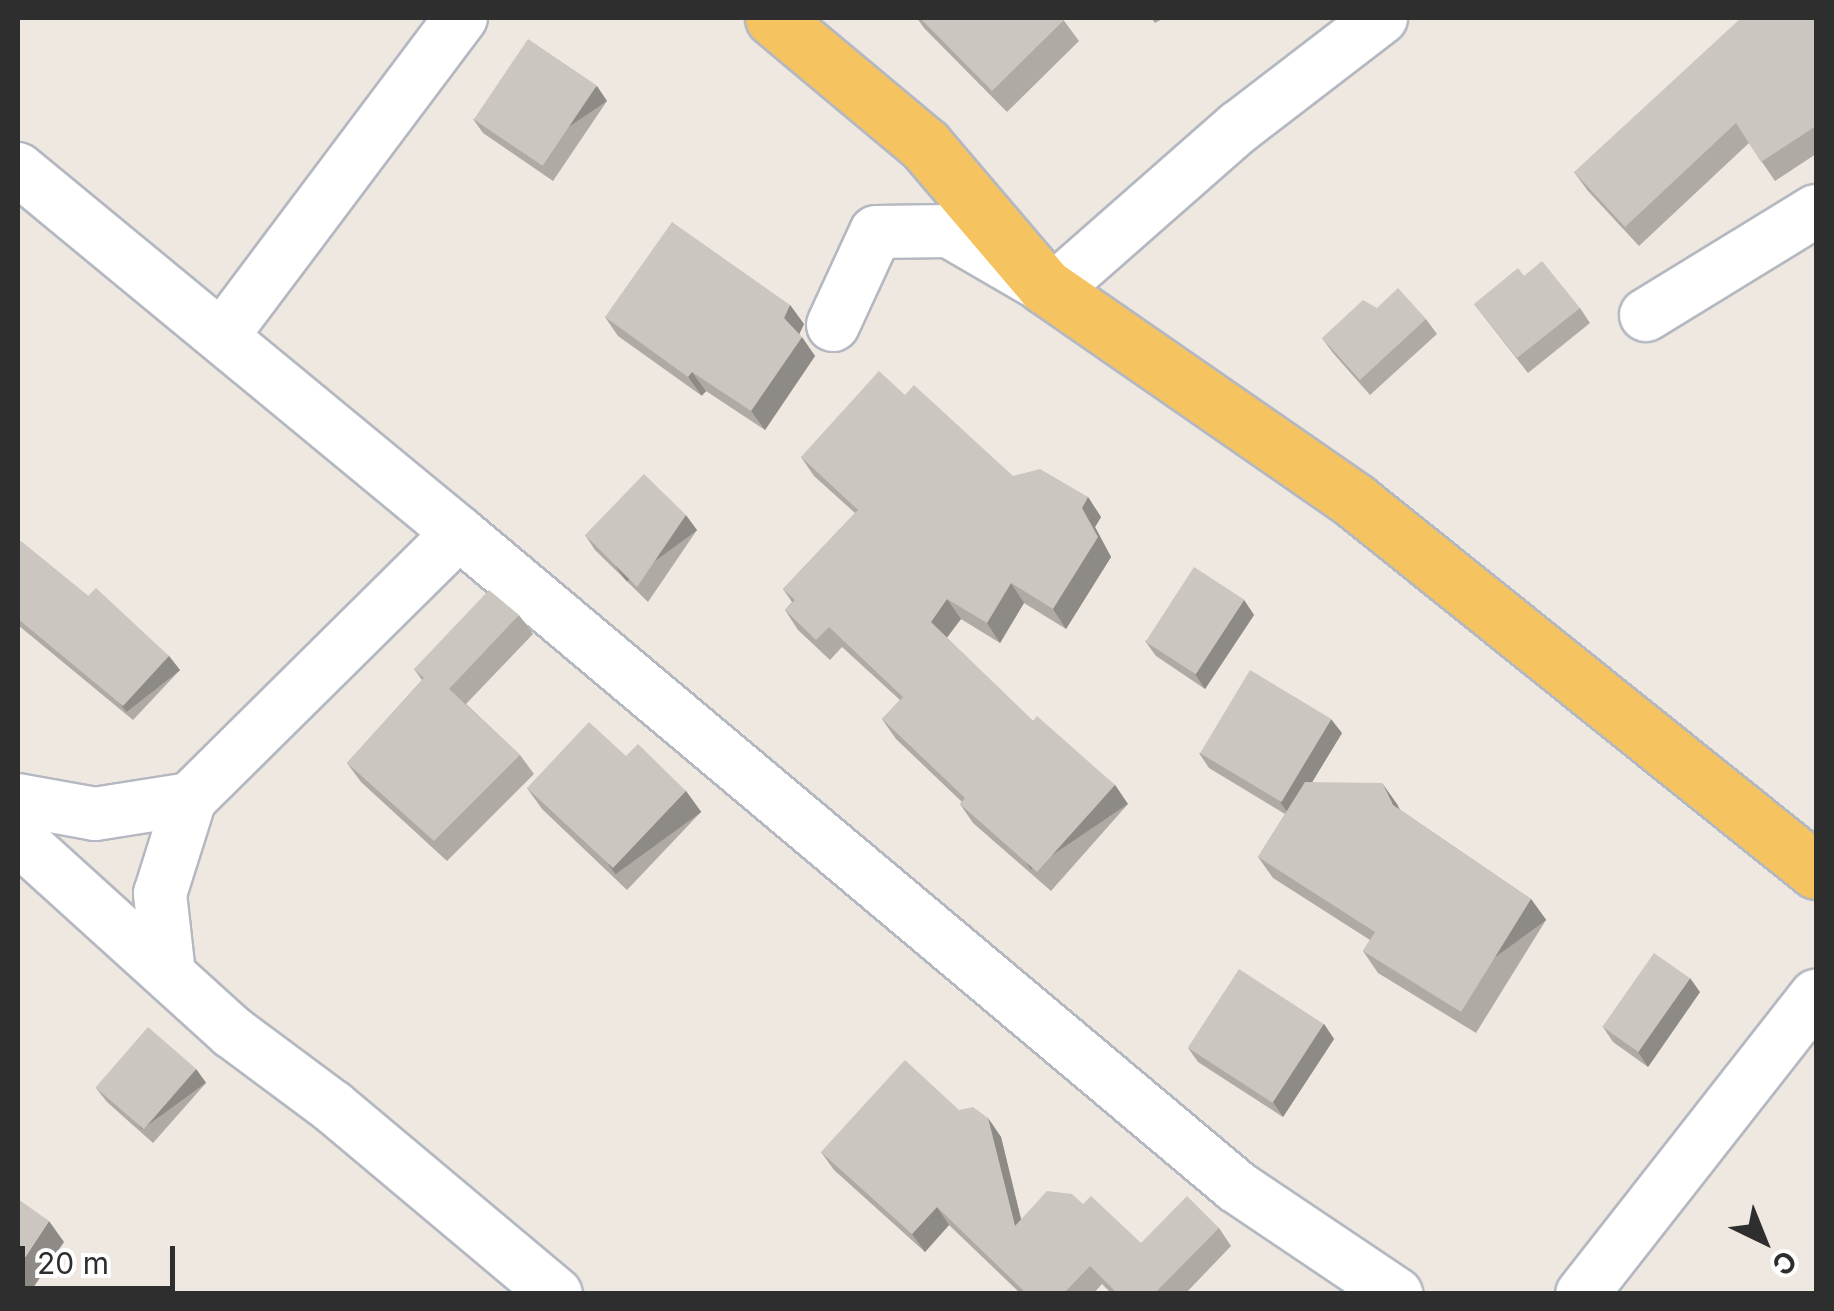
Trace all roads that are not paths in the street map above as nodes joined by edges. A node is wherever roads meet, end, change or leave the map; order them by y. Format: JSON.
{"nodes":[{"id":1,"x":461,"y":18,"type":"edge"},
{"id":2,"x":774,"y":18,"type":"edge"},
{"id":3,"x":1381,"y":18,"type":"edge"},
{"id":4,"x":18,"y":168,"type":"edge"},
{"id":5,"x":1816,"y":211,"type":"edge"},
{"id":6,"x":1052,"y":291,"type":"junction"},
{"id":7,"x":1646,"y":315,"type":"dead end"},
{"id":8,"x":832,"y":325,"type":"dead end"},
{"id":9,"x":222,"y":336,"type":"junction"},
{"id":10,"x":459,"y":532,"type":"junction"},
{"id":11,"x":190,"y":799,"type":"junction"},
{"id":12,"x":18,"y":800,"type":"edge"},
{"id":13,"x":18,"y":838,"type":"edge"},
{"id":14,"x":1816,"y":871,"type":"edge"},
{"id":15,"x":169,"y":974,"type":"junction"},
{"id":16,"x":1816,"y":996,"type":"edge"},
{"id":17,"x":556,"y":1294,"type":"edge"},
{"id":18,"x":1396,"y":1294,"type":"edge"},
{"id":19,"x":1582,"y":1294,"type":"edge"}],
"edges":[{"from":1,"to":9,"type":"street"},
{"from":2,"to":6,"type":"main road"},
{"from":3,"to":6,"type":"street"},
{"from":4,"to":9,"type":"street"},
{"from":5,"to":7,"type":"street"},
{"from":6,"to":8,"type":"street"},
{"from":6,"to":14,"type":"main road"},
{"from":9,"to":10,"type":"street"},
{"from":10,"to":11,"type":"street"},
{"from":10,"to":18,"type":"street"},
{"from":11,"to":12,"type":"street"},
{"from":11,"to":15,"type":"street"},
{"from":13,"to":15,"type":"street"},
{"from":15,"to":17,"type":"street"},
{"from":16,"to":19,"type":"street"}]}
